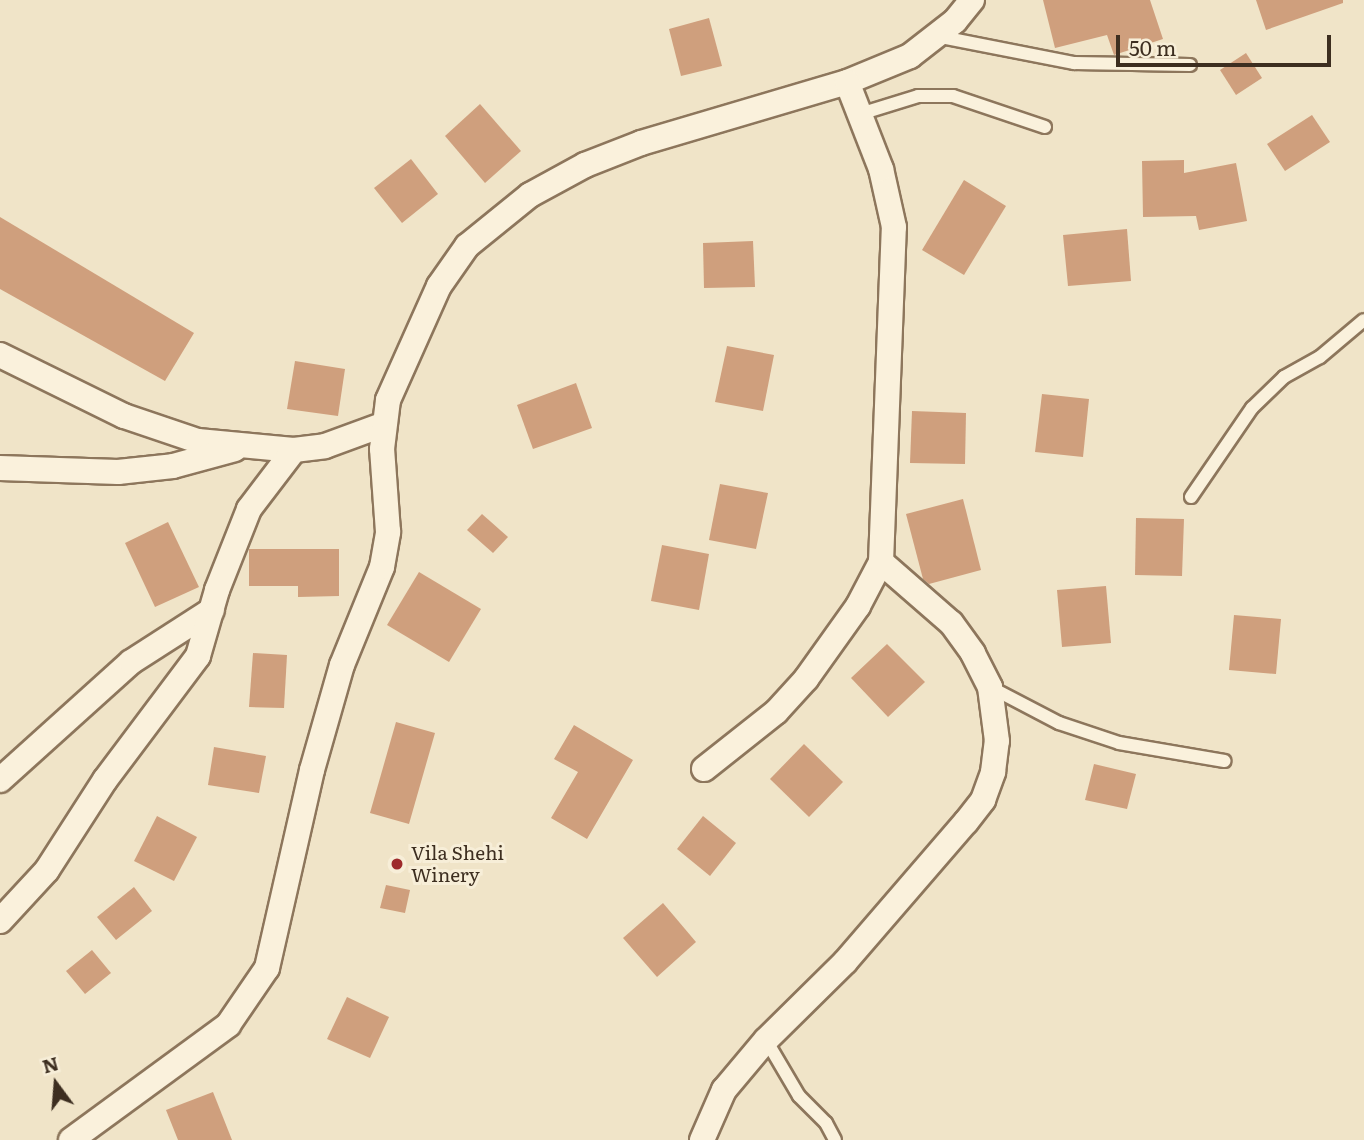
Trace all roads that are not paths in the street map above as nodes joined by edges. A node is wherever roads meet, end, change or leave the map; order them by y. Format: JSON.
{"nodes":[{"id":1,"x":972,"y":0,"type":"edge"},
{"id":2,"x":936,"y":36,"type":"junction"},
{"id":3,"x":1190,"y":65,"type":"dead end"},
{"id":4,"x":847,"y":82,"type":"junction"},
{"id":5,"x":860,"y":114,"type":"junction"},
{"id":6,"x":1045,"y":127,"type":"dead end"},
{"id":7,"x":1364,"y":320,"type":"edge"},
{"id":8,"x":0,"y":355,"type":"edge"},
{"id":9,"x":382,"y":425,"type":"junction"},
{"id":10,"x":239,"y":447,"type":"junction"},
{"id":11,"x":294,"y":450,"type":"junction"},
{"id":12,"x":0,"y":468,"type":"edge"},
{"id":13,"x":1191,"y":496,"type":"dead end"},
{"id":14,"x":881,"y":562,"type":"junction"},
{"id":15,"x":212,"y":610,"type":"junction"},
{"id":16,"x":990,"y":687,"type":"junction"},
{"id":17,"x":1224,"y":761,"type":"dead end"},
{"id":18,"x":704,"y":769,"type":"dead end"},
{"id":19,"x":0,"y":780,"type":"edge"},
{"id":20,"x":0,"y":921,"type":"edge"},
{"id":21,"x":766,"y":1040,"type":"junction"},
{"id":22,"x":71,"y":1140,"type":"edge"},
{"id":23,"x":702,"y":1140,"type":"edge"},
{"id":24,"x":835,"y":1140,"type":"edge"}],
"edges":[{"from":1,"to":2,"type":"street"},
{"from":2,"to":3,"type":"lane"},
{"from":2,"to":4,"type":"street"},
{"from":4,"to":5,"type":"street"},
{"from":4,"to":9,"type":"street"},
{"from":5,"to":6,"type":"lane"},
{"from":5,"to":14,"type":"street"},
{"from":7,"to":13,"type":"lane"},
{"from":8,"to":10,"type":"street"},
{"from":9,"to":11,"type":"street"},
{"from":9,"to":22,"type":"street"},
{"from":10,"to":11,"type":"street"},
{"from":10,"to":12,"type":"street"},
{"from":11,"to":15,"type":"street"},
{"from":14,"to":16,"type":"street"},
{"from":14,"to":18,"type":"street"},
{"from":15,"to":19,"type":"street"},
{"from":15,"to":20,"type":"street"},
{"from":16,"to":17,"type":"lane"},
{"from":16,"to":21,"type":"street"},
{"from":21,"to":23,"type":"street"},
{"from":21,"to":24,"type":"lane"}]}
